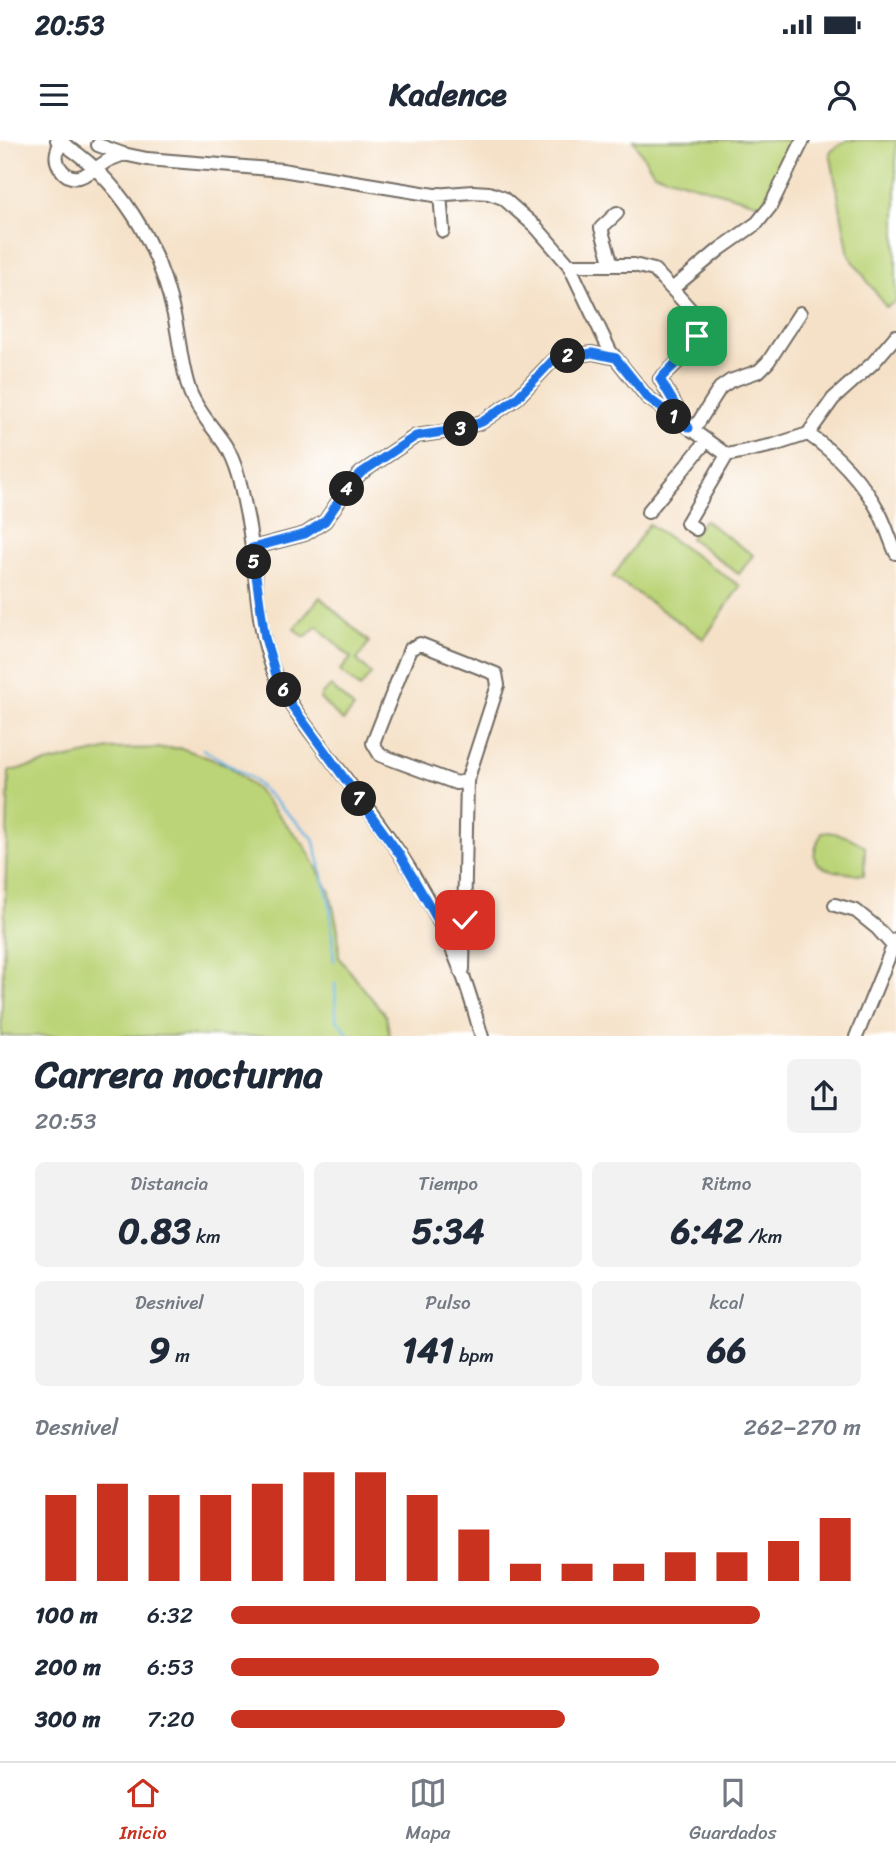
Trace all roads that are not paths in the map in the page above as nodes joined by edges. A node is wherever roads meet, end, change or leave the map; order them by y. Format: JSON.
{"nodes":[{"id":1,"x":803,"y":140,"type":"edge"},
{"id":2,"x":60,"y":141,"type":"edge"},
{"id":3,"x":96,"y":143,"type":"edge"},
{"id":4,"x":123,"y":155,"type":"junction"},
{"id":5,"x":95,"y":169,"type":"junction"},
{"id":6,"x":440,"y":194,"type":"junction"},
{"id":7,"x":617,"y":213,"type":"dead end"},
{"id":8,"x":443,"y":231,"type":"dead end"},
{"id":9,"x":569,"y":265,"type":"junction"},
{"id":10,"x":612,"y":265,"type":"junction"},
{"id":11,"x":672,"y":289,"type":"junction"},
{"id":12,"x":800,"y":313,"type":"dead end"},
{"id":13,"x":896,"y":336,"type":"edge"},
{"id":14,"x":616,"y":358,"type":"junction"},
{"id":15,"x":691,"y":430,"type":"junction"},
{"id":16,"x":808,"y":434,"type":"junction"},
{"id":17,"x":706,"y":441,"type":"junction"},
{"id":18,"x":727,"y":455,"type":"junction"},
{"id":19,"x":648,"y":512,"type":"dead end"},
{"id":20,"x":696,"y":529,"type":"dead end"},
{"id":21,"x":252,"y":548,"type":"junction"},
{"id":22,"x":896,"y":553,"type":"edge"},
{"id":23,"x":467,"y":781,"type":"junction"},
{"id":24,"x":835,"y":905,"type":"dead end"},
{"id":25,"x":465,"y":920,"type":"junction"},
{"id":26,"x":443,"y":929,"type":"junction"},
{"id":27,"x":895,"y":943,"type":"edge"},
{"id":28,"x":462,"y":973,"type":"junction"},
{"id":29,"x":482,"y":1036,"type":"edge"},
{"id":30,"x":856,"y":1036,"type":"edge"}],
"edges":[{"from":1,"to":11,"type":"street"},
{"from":2,"to":5,"type":"street"},
{"from":2,"to":5,"type":"street"},
{"from":3,"to":4,"type":"street"},
{"from":3,"to":5,"type":"street"},
{"from":4,"to":5,"type":"street"},
{"from":4,"to":6,"type":"street"},
{"from":5,"to":21,"type":"street"},
{"from":6,"to":8,"type":"street"},
{"from":6,"to":9,"type":"street"},
{"from":7,"to":10,"type":"street"},
{"from":9,"to":10,"type":"street"},
{"from":9,"to":14,"type":"street"},
{"from":10,"to":11,"type":"street"},
{"from":11,"to":15,"type":"street"},
{"from":12,"to":15,"type":"street"},
{"from":13,"to":16,"type":"street"},
{"from":14,"to":15,"type":"street"},
{"from":14,"to":21,"type":"street"},
{"from":15,"to":17,"type":"street"},
{"from":16,"to":18,"type":"street"},
{"from":16,"to":22,"type":"street"},
{"from":17,"to":18,"type":"street"},
{"from":17,"to":19,"type":"street"},
{"from":18,"to":20,"type":"street"},
{"from":21,"to":26,"type":"street"},
{"from":23,"to":23,"type":"street"},
{"from":23,"to":25,"type":"street"},
{"from":24,"to":27,"type":"street"},
{"from":25,"to":26,"type":"street"},
{"from":25,"to":28,"type":"street"},
{"from":26,"to":28,"type":"street"},
{"from":27,"to":30,"type":"street"},
{"from":28,"to":29,"type":"street"}]}
